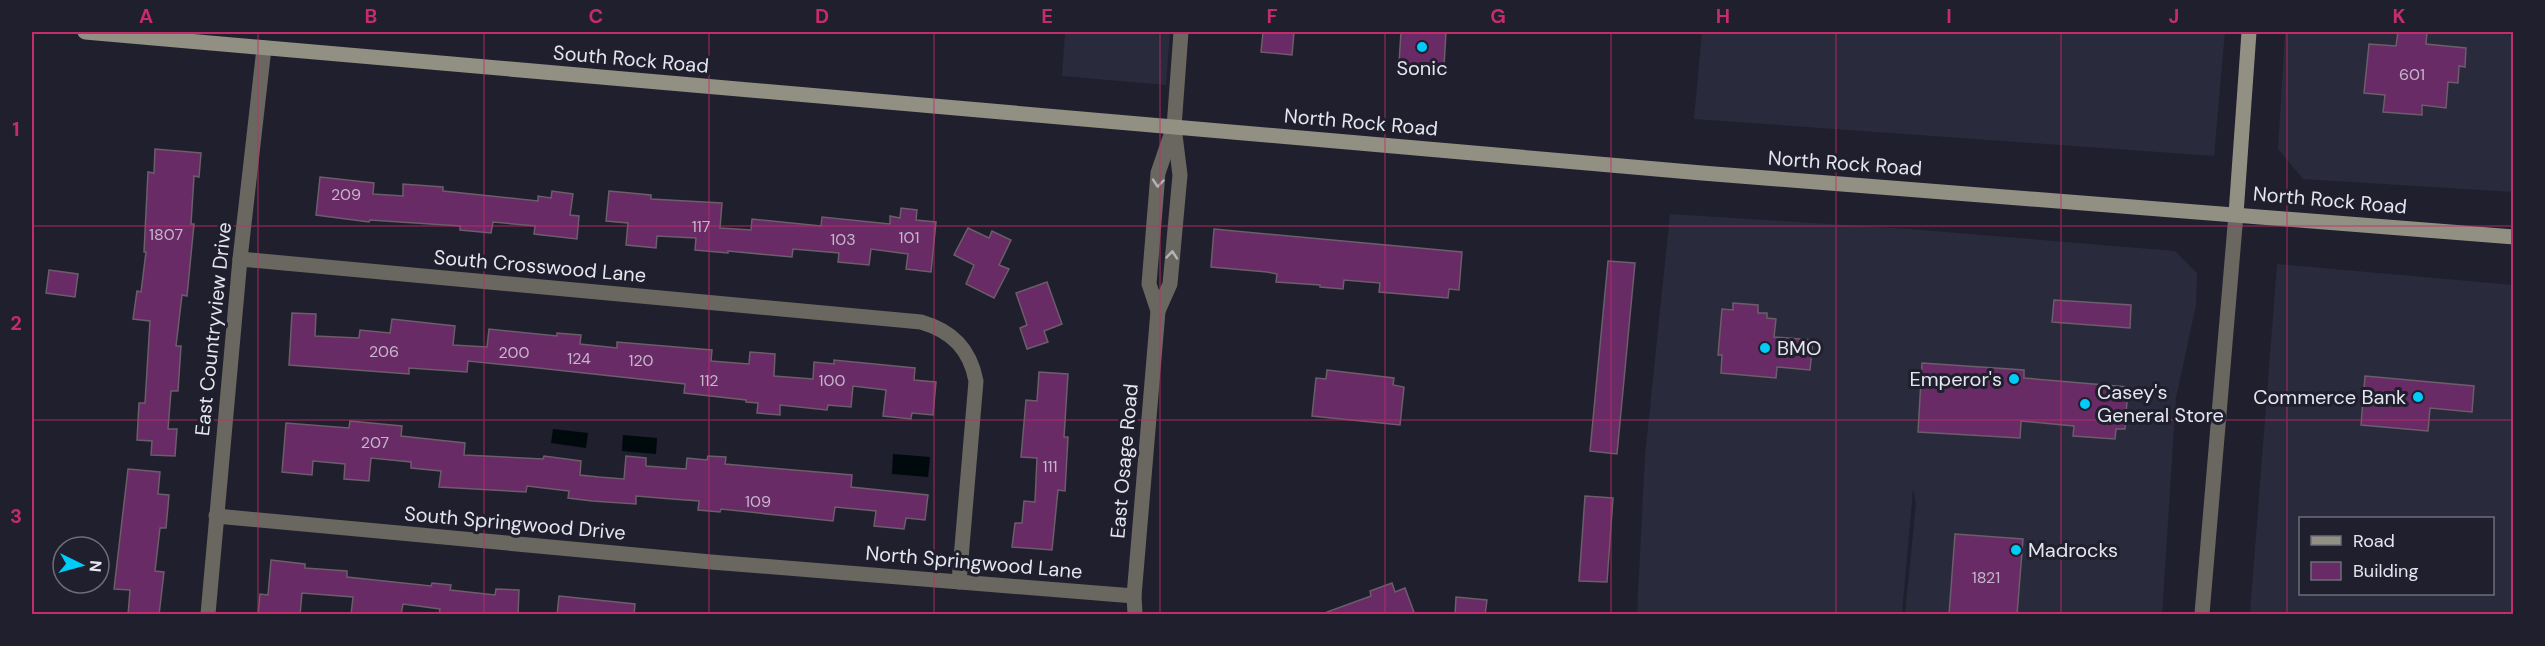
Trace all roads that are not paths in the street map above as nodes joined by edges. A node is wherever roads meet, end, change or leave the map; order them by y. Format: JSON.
{"nodes":[{"id":1,"x":85,"y":32,"type":"edge"},
{"id":2,"x":1181,"y":32,"type":"edge"},
{"id":3,"x":2249,"y":32,"type":"edge"},
{"id":4,"x":264,"y":48,"type":"junction"},
{"id":5,"x":1174,"y":127,"type":"junction"},
{"id":6,"x":2236,"y":214,"type":"junction"},
{"id":7,"x":2514,"y":237,"type":"edge"},
{"id":8,"x":240,"y":259,"type":"junction"},
{"id":9,"x":1158,"y":311,"type":"junction"},
{"id":10,"x":216,"y":516,"type":"junction"},
{"id":11,"x":811,"y":570,"type":"joint"},
{"id":12,"x":960,"y":582,"type":"junction"},
{"id":13,"x":1134,"y":596,"type":"junction"},
{"id":14,"x":208,"y":615,"type":"edge"},
{"id":15,"x":1135,"y":615,"type":"edge"},
{"id":16,"x":2202,"y":615,"type":"edge"}],
"edges":[{"from":1,"to":4,"type":"main road","name":"South Rock Road"},
{"from":2,"to":5,"type":"street","name":"East Osage Road"},
{"from":3,"to":6,"type":"main road"},
{"from":4,"to":5,"type":"main road","name":"South Rock Road"},
{"from":4,"to":8,"type":"street","name":"East Countryview Drive"},
{"from":5,"to":6,"type":"main road","name":"North Rock Road"},
{"from":9,"to":5,"type":"street","name":"East Osage Road","one_way":true},
{"from":5,"to":9,"type":"street","name":"East Osage Road","one_way":true},
{"from":6,"to":7,"type":"main road","name":"North Rock Road"},
{"from":6,"to":16,"type":"street"},
{"from":8,"to":10,"type":"street","name":"East Countryview Drive"},
{"from":8,"to":12,"type":"street","name":"South Crosswood Lane"},
{"from":9,"to":13,"type":"street","name":"East Osage Road"},
{"from":10,"to":11,"type":"street","name":"South Springwood Drive"},
{"from":10,"to":14,"type":"street","name":"East Countryview Drive"},
{"from":11,"to":12,"type":"street","name":"North Springwood Lane"},
{"from":12,"to":13,"type":"street","name":"North Springwood Lane"},
{"from":13,"to":15,"type":"street","name":"East Osage Road"}]}
